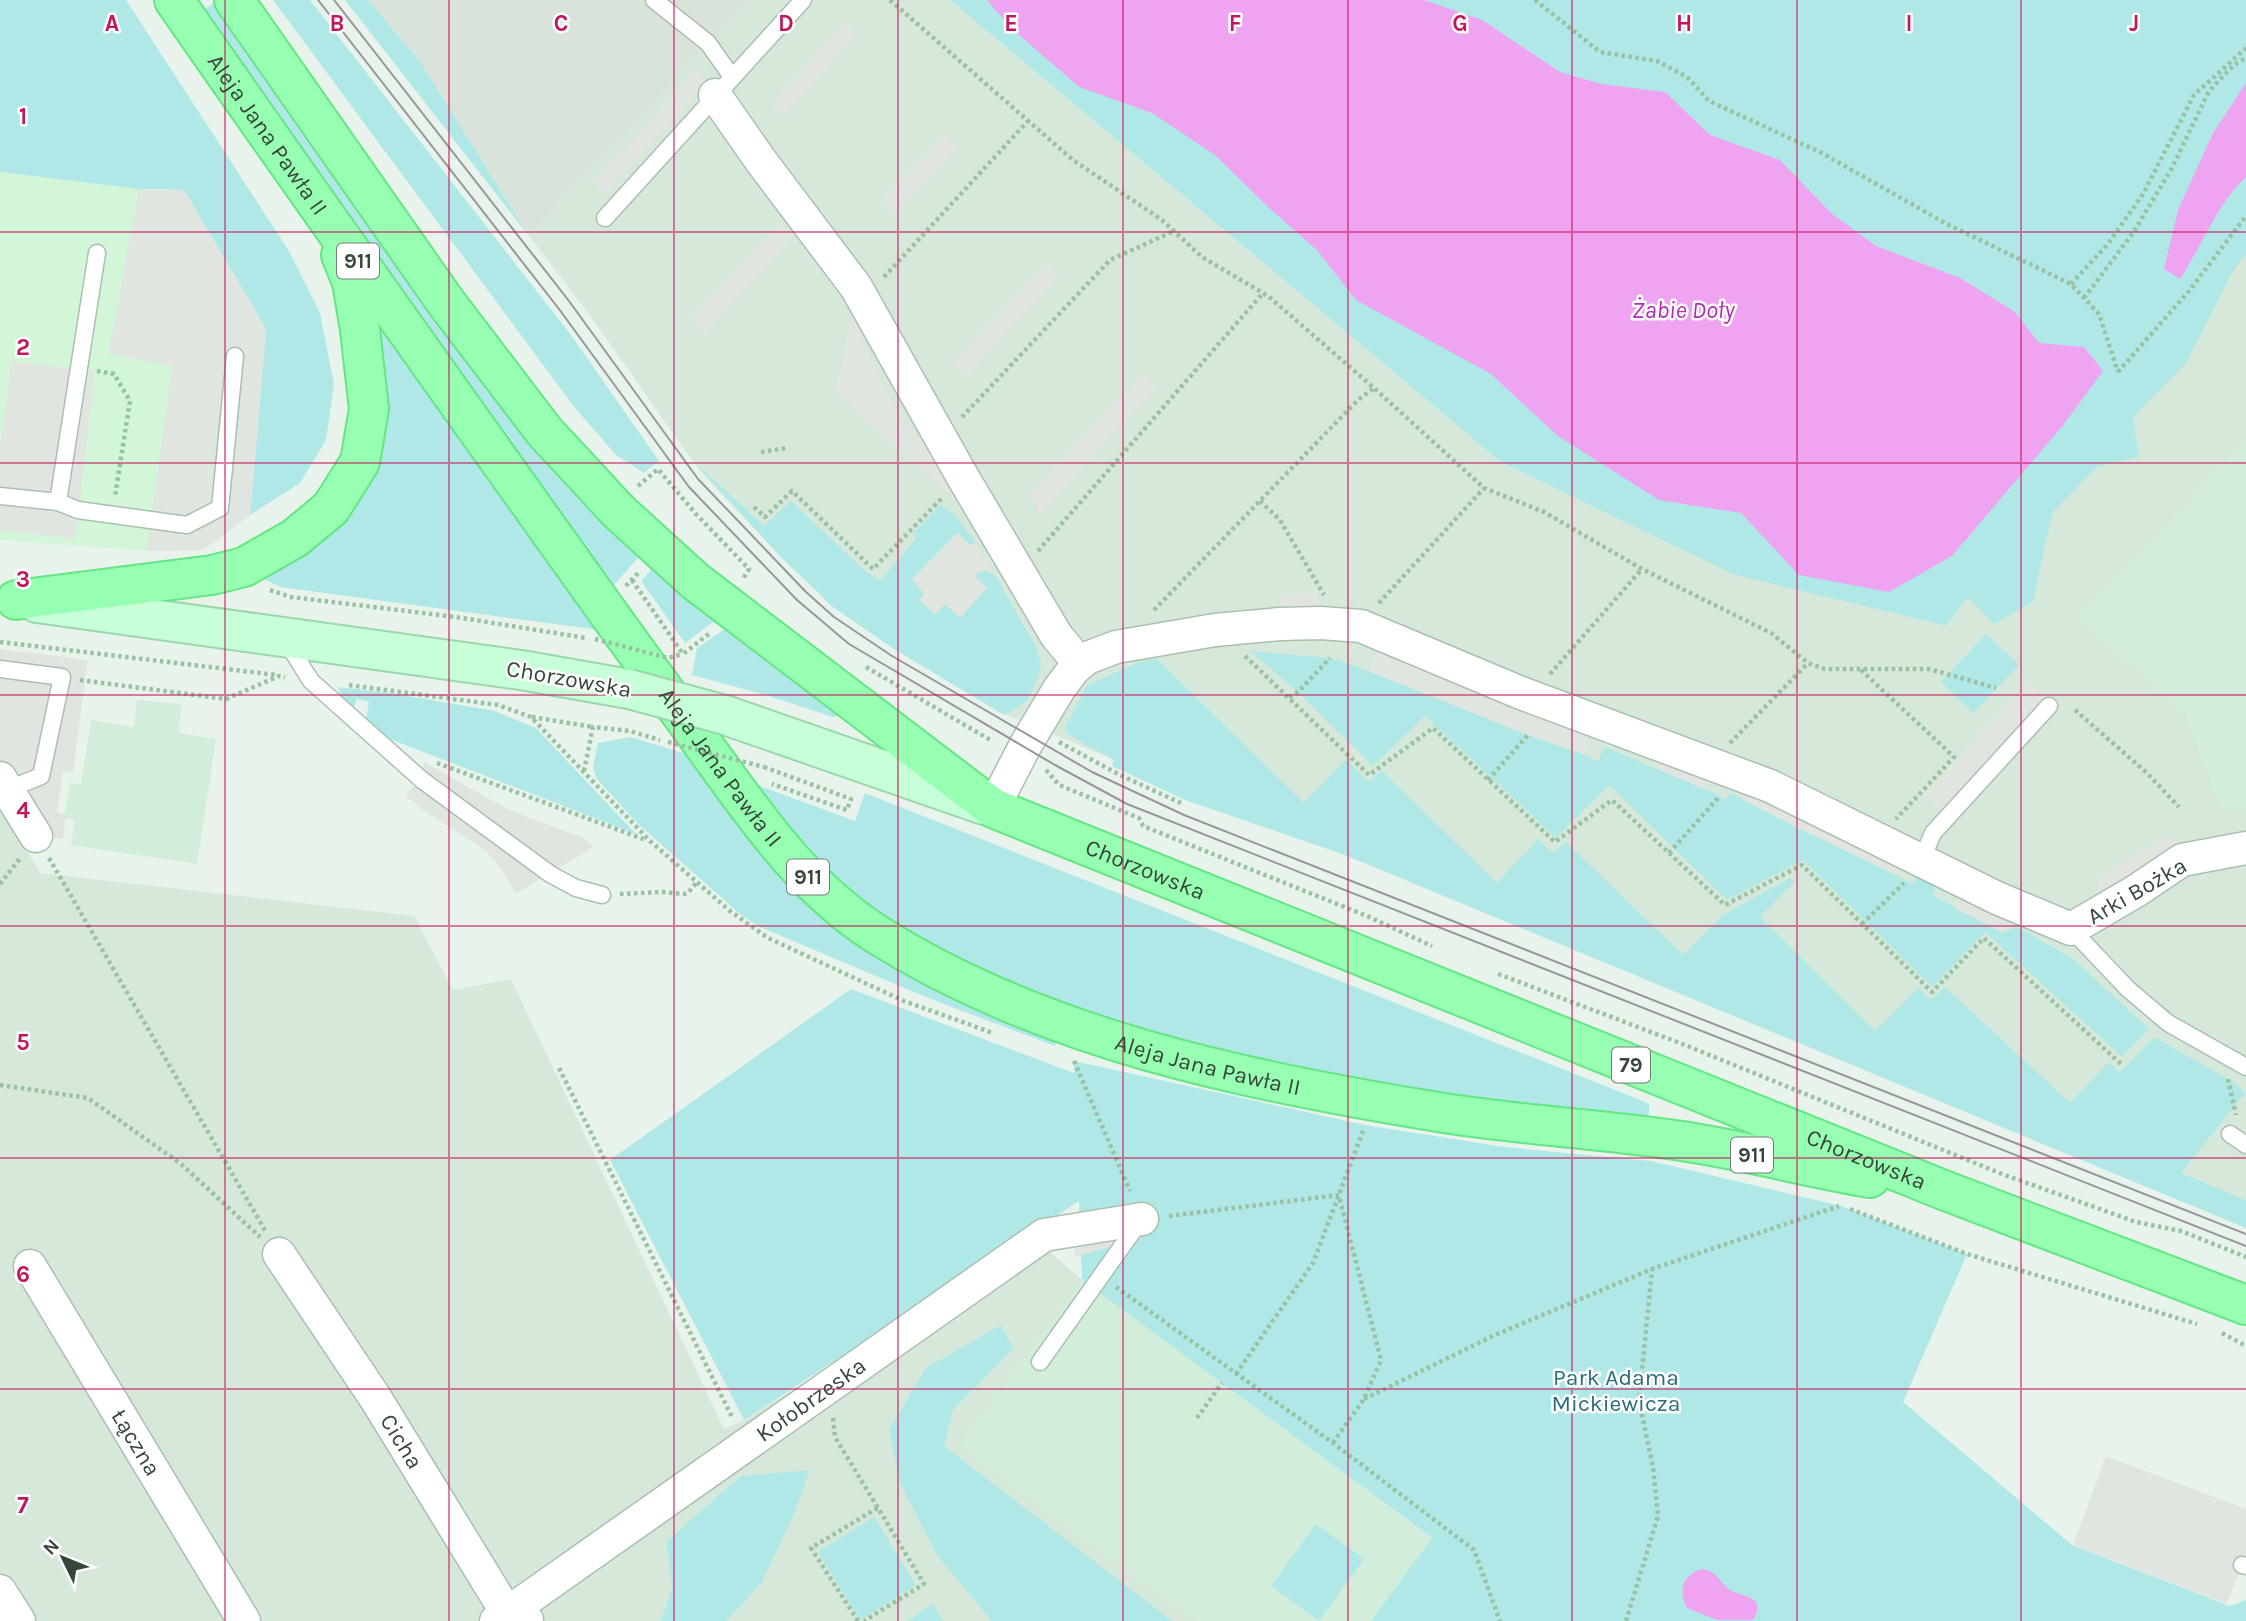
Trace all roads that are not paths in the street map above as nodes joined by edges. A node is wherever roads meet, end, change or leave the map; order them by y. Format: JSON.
{"nodes":[{"id":1,"x":234,"y":0,"type":"edge"},
{"id":2,"x":654,"y":0,"type":"edge"},
{"id":3,"x":803,"y":0,"type":"edge"},
{"id":4,"x":181,"y":10,"type":"edge"},
{"id":5,"x":724,"y":86,"type":"junction"},
{"id":6,"x":324,"y":214,"type":"junction"},
{"id":7,"x":605,"y":218,"type":"dead end"},
{"id":8,"x":97,"y":253,"type":"dead end"},
{"id":9,"x":235,"y":356,"type":"dead end"},
{"id":10,"x":0,"y":496,"type":"edge"},
{"id":11,"x":58,"y":502,"type":"junction"},
{"id":12,"x":8,"y":599,"type":"edge"},
{"id":13,"x":283,"y":636,"type":"junction"},
{"id":14,"x":1079,"y":663,"type":"junction"},
{"id":15,"x":0,"y":669,"type":"edge"},
{"id":16,"x":2049,"y":706,"type":"dead end"},
{"id":17,"x":3,"y":784,"type":"edge"},
{"id":18,"x":993,"y":808,"type":"junction"},
{"id":19,"x":36,"y":836,"type":"road end"},
{"id":20,"x":2246,"y":848,"type":"edge"},
{"id":21,"x":1921,"y":861,"type":"junction"},
{"id":22,"x":602,"y":895,"type":"road end"},
{"id":23,"x":2071,"y":929,"type":"junction"},
{"id":24,"x":2246,"y":1067,"type":"edge"},
{"id":25,"x":2234,"y":1126,"type":"road end"},
{"id":26,"x":2246,"y":1145,"type":"edge"},
{"id":27,"x":1946,"y":1191,"type":"junction"},
{"id":28,"x":1142,"y":1219,"type":"joint"},
{"id":29,"x":279,"y":1254,"type":"road end"},
{"id":30,"x":30,"y":1266,"type":"dead end"},
{"id":31,"x":2235,"y":1311,"type":"edge"},
{"id":32,"x":1040,"y":1362,"type":"dead end"},
{"id":33,"x":0,"y":1591,"type":"edge"},
{"id":34,"x":511,"y":1618,"type":"edge"},
{"id":35,"x":19,"y":1621,"type":"edge"},
{"id":36,"x":244,"y":1621,"type":"edge"}],
"edges":[{"from":1,"to":18,"type":"main road","number":"911"},
{"from":2,"to":5,"type":"lane"},
{"from":3,"to":5,"type":"lane"},
{"from":4,"to":6,"type":"main road","name":"Aleja Jana Pawła II","number":"911"},
{"from":5,"to":7,"type":"lane"},
{"from":5,"to":14,"type":"street"},
{"from":6,"to":12,"type":"main road"},
{"from":6,"to":27,"type":"main road","name":"Aleja Jana Pawła II","number":"911"},
{"from":8,"to":11,"type":"lane"},
{"from":9,"to":11,"type":"lane"},
{"from":10,"to":11,"type":"lane"},
{"from":12,"to":13,"type":"main road","name":"Chorzowska","number":"79"},
{"from":13,"to":18,"type":"main road","name":"Chorzowska","number":"79","bridge":true},
{"from":13,"to":22,"type":"lane"},
{"from":14,"to":18,"type":"street"},
{"from":14,"to":21,"type":"street"},
{"from":15,"to":17,"type":"lane"},
{"from":16,"to":21,"type":"lane"},
{"from":17,"to":19,"type":"street"},
{"from":18,"to":27,"type":"main road","name":"Chorzowska","number":"79"},
{"from":20,"to":23,"type":"street","name":"Arki Bożka"},
{"from":21,"to":23,"type":"street"},
{"from":23,"to":24,"type":"lane"},
{"from":25,"to":26,"type":"lane"},
{"from":27,"to":31,"type":"main road","name":"Chorzowska","number":"79"},
{"from":28,"to":32,"type":"lane"},
{"from":28,"to":34,"type":"street","name":"Kołobrzeska"},
{"from":29,"to":34,"type":"street","name":"Cicha"},
{"from":30,"to":36,"type":"street","name":"Łączna"},
{"from":33,"to":35,"type":"street"}]}
